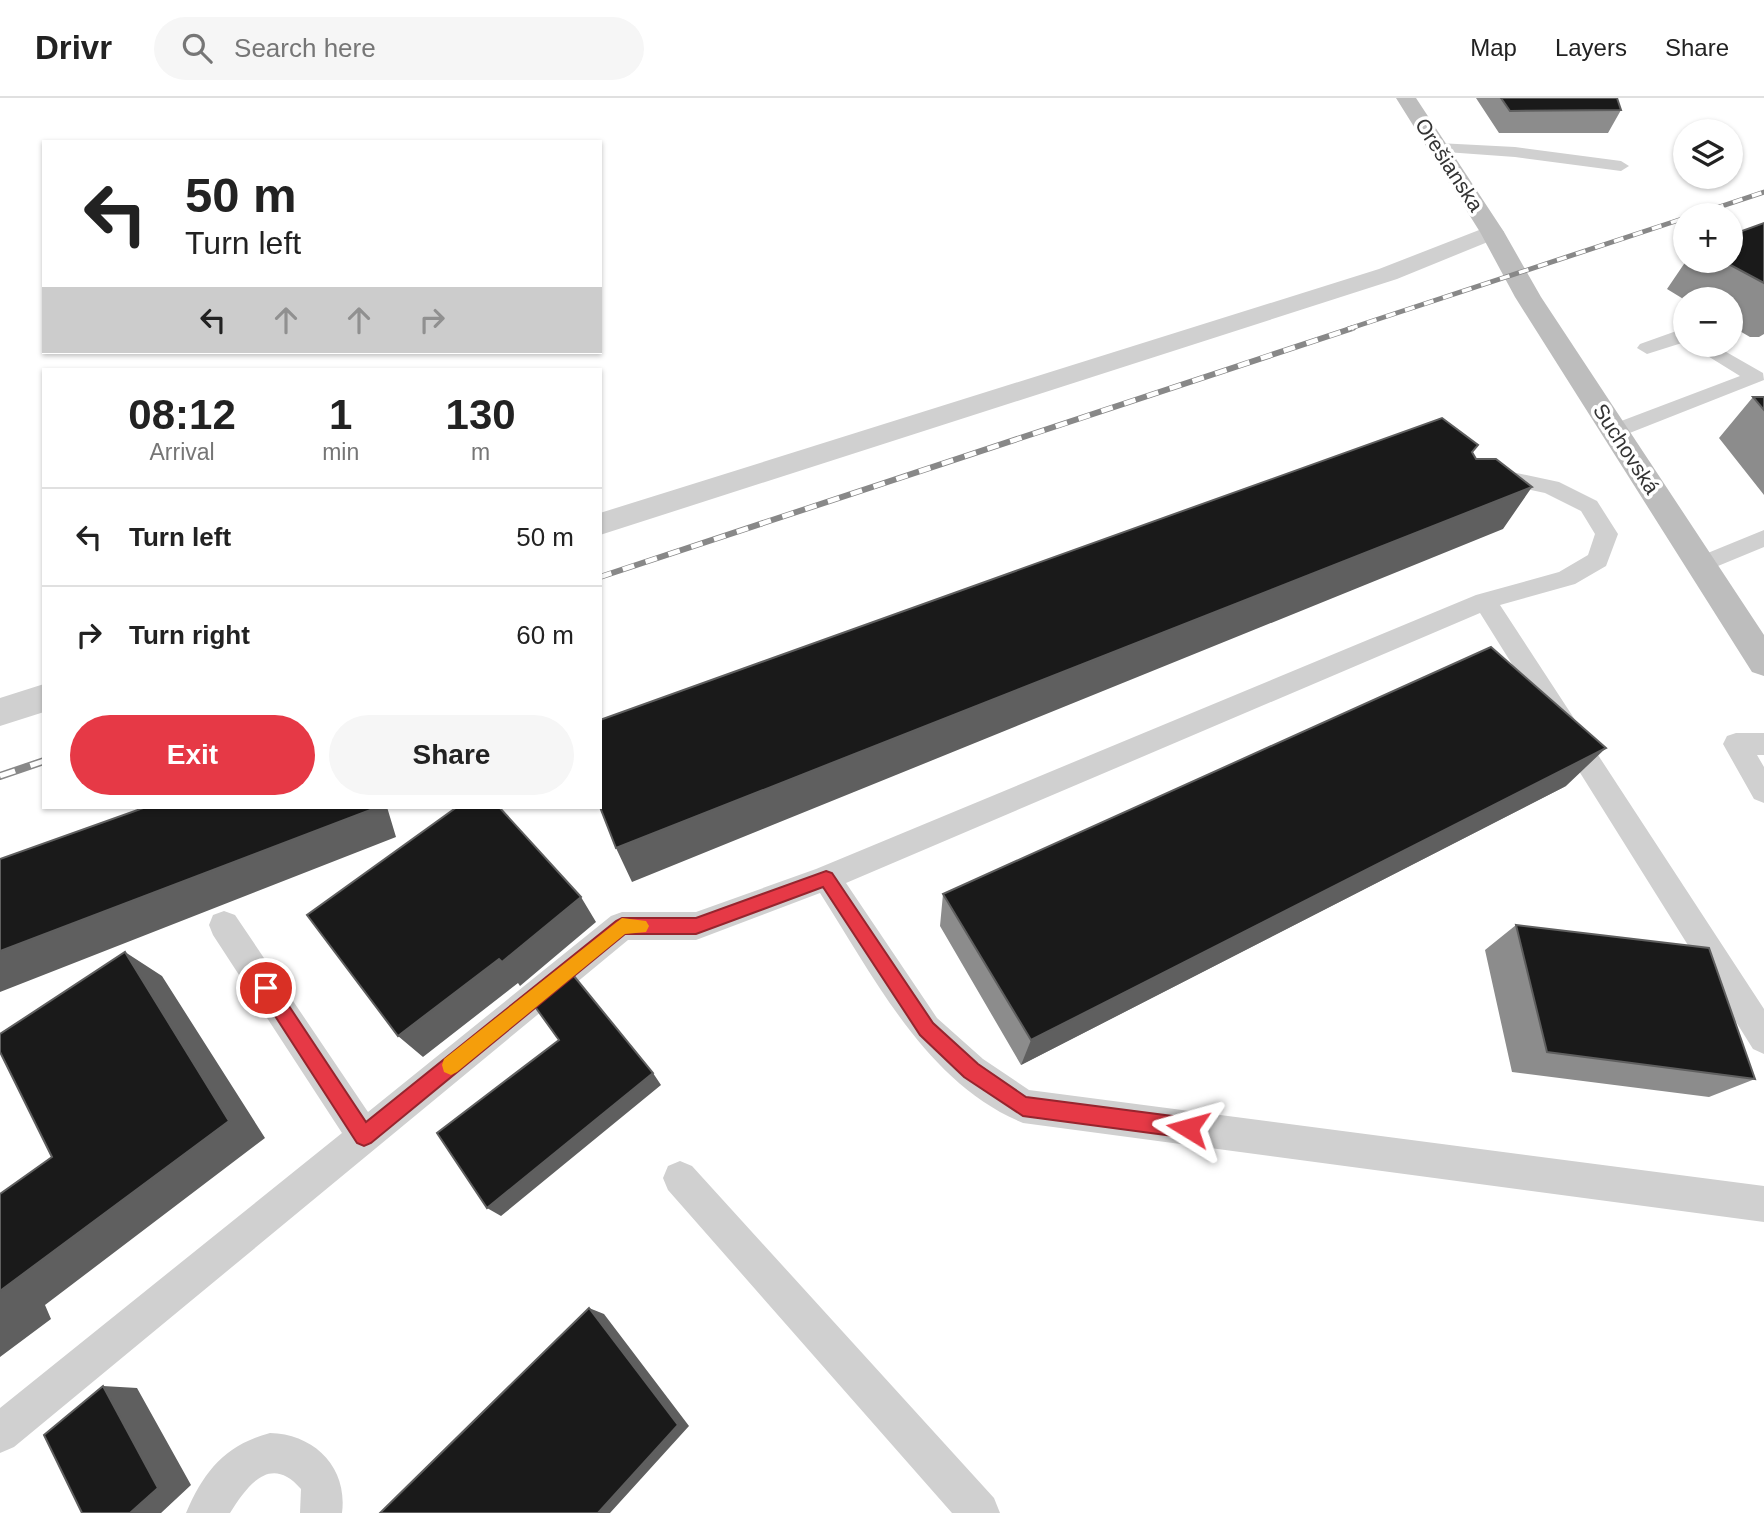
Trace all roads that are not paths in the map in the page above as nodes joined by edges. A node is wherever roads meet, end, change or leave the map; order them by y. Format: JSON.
{"nodes":[{"id":1,"x":1406,"y":98,"type":"edge"},
{"id":2,"x":1438,"y":148,"type":"junction"},
{"id":3,"x":1621,"y":166,"type":"dead end"},
{"id":4,"x":1492,"y":232,"type":"junction"},
{"id":5,"x":1673,"y":338,"type":"edge"},
{"id":6,"x":1647,"y":348,"type":"dead end"},
{"id":7,"x":1724,"y":357,"type":"edge"},
{"id":8,"x":1760,"y":375,"type":"edge"},
{"id":9,"x":1615,"y":431,"type":"junction"},
{"id":10,"x":1472,"y":490,"type":"edge"},
{"id":11,"x":602,"y":523,"type":"edge"},
{"id":12,"x":1764,"y":538,"type":"edge"},
{"id":13,"x":1701,"y":565,"type":"junction"},
{"id":14,"x":1485,"y":601,"type":"junction"},
{"id":15,"x":1764,"y":663,"type":"edge"},
{"id":16,"x":42,"y":699,"type":"edge"},
{"id":17,"x":0,"y":712,"type":"edge"},
{"id":18,"x":1764,"y":744,"type":"edge"},
{"id":19,"x":1764,"y":791,"type":"edge"},
{"id":20,"x":826,"y":878,"type":"junction"},
{"id":21,"x":224,"y":925,"type":"dead end"},
{"id":22,"x":1764,"y":1038,"type":"edge"},
{"id":23,"x":364,"y":1136,"type":"junction"},
{"id":24,"x":680,"y":1178,"type":"dead end"},
{"id":25,"x":1764,"y":1205,"type":"edge"},
{"id":26,"x":0,"y":1433,"type":"edge"},
{"id":27,"x":207,"y":1513,"type":"edge"},
{"id":28,"x":321,"y":1513,"type":"edge"},
{"id":29,"x":979,"y":1513,"type":"edge"}],
"edges":[{"from":1,"to":2,"type":"street","name":"Orešianska"},
{"from":2,"to":3,"type":"lane"},
{"from":2,"to":4,"type":"street","name":"Orešianska"},
{"from":4,"to":9,"type":"street","name":"Suchovská"},
{"from":4,"to":11,"type":"street"},
{"from":5,"to":6,"type":"lane"},
{"from":7,"to":8,"type":"lane"},
{"from":8,"to":9,"type":"lane"},
{"from":9,"to":13,"type":"street","name":"Suchovská"},
{"from":10,"to":14,"type":"lane"},
{"from":12,"to":13,"type":"lane"},
{"from":13,"to":15,"type":"street","name":"Suchovská"},
{"from":14,"to":20,"type":"lane"},
{"from":14,"to":22,"type":"lane"},
{"from":16,"to":17,"type":"street"},
{"from":18,"to":19,"type":"lane"},
{"from":20,"to":23,"type":"lane"},
{"from":20,"to":25,"type":"lane"},
{"from":21,"to":23,"type":"lane"},
{"from":23,"to":26,"type":"lane"},
{"from":24,"to":29,"type":"lane"},
{"from":27,"to":28,"type":"lane"}]}
